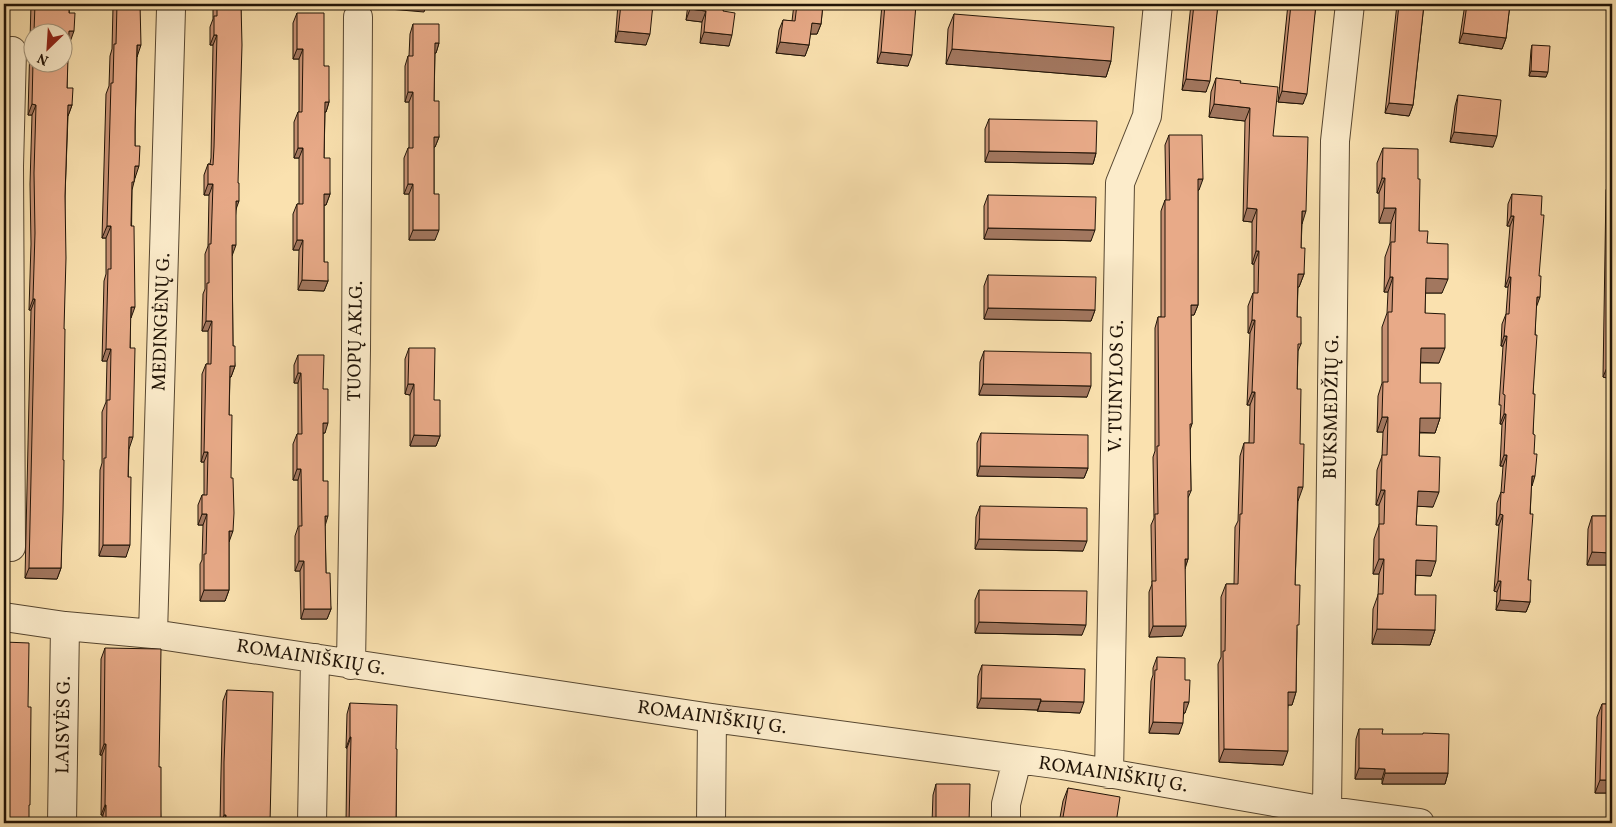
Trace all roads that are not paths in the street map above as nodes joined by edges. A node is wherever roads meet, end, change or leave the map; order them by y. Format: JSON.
{"nodes":[{"id":1,"x":1158,"y":4,"type":"edge"},
{"id":2,"x":1350,"y":4,"type":"edge"},
{"id":3,"x":171,"y":9,"type":"dead end"},
{"id":4,"x":358,"y":17,"type":"dead end"},
{"id":5,"x":12,"y":51,"type":"dead end"},
{"id":6,"x":6,"y":166,"type":"edge"},
{"id":7,"x":11,"y":547,"type":"dead end"},
{"id":8,"x":4,"y":617,"type":"edge"},
{"id":9,"x":66,"y":626,"type":"junction"},
{"id":10,"x":153,"y":634,"type":"junction"},
{"id":11,"x":316,"y":658,"type":"junction"},
{"id":12,"x":350,"y":665,"type":"junction"},
{"id":13,"x":712,"y":718,"type":"junction"},
{"id":14,"x":1017,"y":760,"type":"junction"},
{"id":15,"x":1110,"y":774,"type":"junction"},
{"id":16,"x":1315,"y":814,"type":"edge"},
{"id":17,"x":62,"y":823,"type":"edge"},
{"id":18,"x":312,"y":823,"type":"edge"},
{"id":19,"x":711,"y":823,"type":"edge"},
{"id":20,"x":1006,"y":823,"type":"edge"},
{"id":21,"x":1420,"y":823,"type":"edge"}],
"edges":[{"from":1,"to":15,"type":"street","name":"V. TUINYLOS G."},
{"from":2,"to":16,"type":"street","name":"BUKSMEDŽIŲ G."},
{"from":3,"to":10,"type":"street","name":"MEDINGĖNŲ G."},
{"from":4,"to":12,"type":"street","name":"TUOPŲ AKLG."},
{"from":5,"to":6,"type":"street"},
{"from":6,"to":7,"type":"street"},
{"from":8,"to":9,"type":"street","name":"ROMAINIŠKIŲ G."},
{"from":9,"to":10,"type":"street","name":"ROMAINIŠKIŲ G."},
{"from":9,"to":17,"type":"street","name":"LAISVĖS G."},
{"from":10,"to":11,"type":"street","name":"ROMAINIŠKIŲ G."},
{"from":11,"to":12,"type":"street","name":"ROMAINIŠKIŲ G."},
{"from":11,"to":18,"type":"street"},
{"from":12,"to":13,"type":"street","name":"ROMAINIŠKIŲ G."},
{"from":13,"to":14,"type":"street","name":"ROMAINIŠKIŲ G."},
{"from":13,"to":19,"type":"street"},
{"from":14,"to":15,"type":"street","name":"ROMAINIŠKIŲ G."},
{"from":14,"to":20,"type":"street"},
{"from":15,"to":16,"type":"street","name":"ROMAINIŠKIŲ G."},
{"from":16,"to":21,"type":"street","name":"ROMAINIŠKIŲ G."}]}
